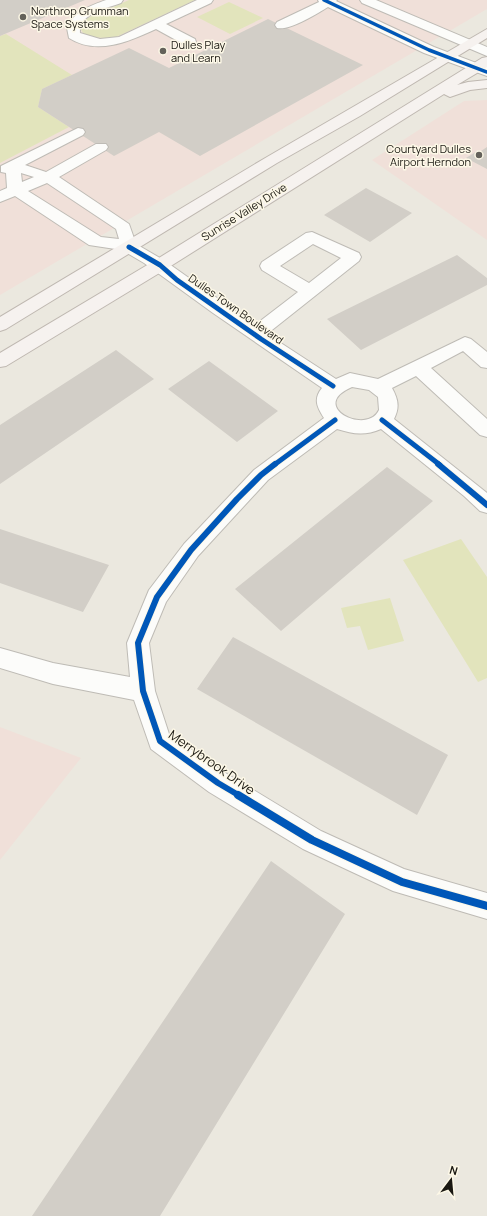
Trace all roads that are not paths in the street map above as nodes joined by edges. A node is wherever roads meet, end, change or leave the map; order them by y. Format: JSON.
{"nodes":[{"id":1,"x":117,"y":0,"type":"edge"},
{"id":2,"x":207,"y":0,"type":"edge"},
{"id":3,"x":366,"y":0,"type":"edge"},
{"id":4,"x":327,"y":1,"type":"edge"},
{"id":5,"x":157,"y":24,"type":"junction"},
{"id":6,"x":281,"y":25,"type":"dead end"},
{"id":7,"x":487,"y":33,"type":"edge"},
{"id":8,"x":190,"y":42,"type":"dead end"},
{"id":9,"x":468,"y":44,"type":"junction"},
{"id":10,"x":487,"y":52,"type":"edge"},
{"id":11,"x":447,"y":57,"type":"junction"},
{"id":12,"x":483,"y":67,"type":"edge"},
{"id":13,"x":487,"y":84,"type":"edge"},
{"id":14,"x":391,"y":122,"type":"junction"},
{"id":15,"x":78,"y":132,"type":"dead end"},
{"id":16,"x":101,"y":147,"type":"dead end"},
{"id":17,"x":6,"y":169,"type":"edge"},
{"id":18,"x":48,"y":177,"type":"junction"},
{"id":19,"x":15,"y":189,"type":"junction"},
{"id":20,"x":0,"y":197,"type":"edge"},
{"id":21,"x":129,"y":247,"type":"junction"},
{"id":22,"x":160,"y":265,"type":"junction"},
{"id":23,"x":309,"y":291,"type":"dead end"},
{"id":24,"x":0,"y":325,"type":"edge"},
{"id":25,"x":255,"y":334,"type":"junction"},
{"id":26,"x":0,"y":361,"type":"edge"},
{"id":27,"x":487,"y":362,"type":"edge"},
{"id":28,"x":418,"y":367,"type":"junction"},
{"id":29,"x":333,"y":386,"type":"junction"},
{"id":30,"x":378,"y":387,"type":"junction"},
{"id":31,"x":335,"y":420,"type":"junction"},
{"id":32,"x":382,"y":420,"type":"junction"},
{"id":33,"x":487,"y":430,"type":"edge"},
{"id":34,"x":487,"y":505,"type":"edge"},
{"id":35,"x":0,"y":658,"type":"edge"},
{"id":36,"x":143,"y":691,"type":"junction"},
{"id":37,"x":487,"y":906,"type":"edge"}],
"edges":[{"from":1,"to":5,"type":"street"},
{"from":2,"to":5,"type":"street"},
{"from":3,"to":9,"type":"street"},
{"from":4,"to":6,"type":"street"},
{"from":4,"to":11,"type":"street"},
{"from":5,"to":8,"type":"street"},
{"from":7,"to":9,"type":"main road"},
{"from":9,"to":10,"type":"street"},
{"from":9,"to":11,"type":"main road"},
{"from":11,"to":12,"type":"street"},
{"from":11,"to":21,"type":"main road"},
{"from":12,"to":14,"type":"main road","name":"Sunrise Valley Drive"},
{"from":13,"to":14,"type":"main road"},
{"from":14,"to":22,"type":"main road","name":"Sunrise Valley Drive"},
{"from":15,"to":17,"type":"street"},
{"from":16,"to":18,"type":"street"},
{"from":17,"to":18,"type":"street"},
{"from":17,"to":19,"type":"street"},
{"from":18,"to":19,"type":"street"},
{"from":18,"to":21,"type":"street"},
{"from":19,"to":20,"type":"street"},
{"from":19,"to":21,"type":"street"},
{"from":21,"to":22,"type":"street","name":"Dulles Town Boulevard"},
{"from":21,"to":24,"type":"main road"},
{"from":22,"to":25,"type":"street","name":"Dulles Town Boulevard"},
{"from":22,"to":26,"type":"main road","name":"Sunrise Valley Drive"},
{"from":23,"to":25,"type":"street"},
{"from":25,"to":29,"type":"street","name":"Dulles Town Boulevard"},
{"from":27,"to":28,"type":"street"},
{"from":28,"to":30,"type":"street"},
{"from":28,"to":33,"type":"street"},
{"from":29,"to":30,"type":"street"},
{"from":29,"to":31,"type":"street"},
{"from":30,"to":32,"type":"street"},
{"from":31,"to":32,"type":"street"},
{"from":31,"to":36,"type":"street","name":"Merrybrook Drive"},
{"from":32,"to":34,"type":"street"},
{"from":35,"to":36,"type":"street"},
{"from":36,"to":37,"type":"street","name":"Merrybrook Drive"}]}
